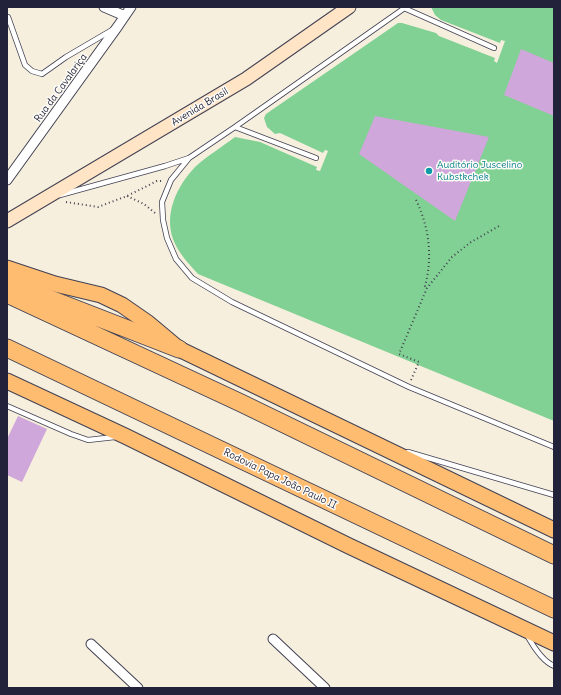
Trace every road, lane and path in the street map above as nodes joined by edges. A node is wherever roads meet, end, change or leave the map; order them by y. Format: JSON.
{"nodes":[{"id":1,"x":104,"y":7,"type":"edge"},
{"id":2,"x":131,"y":7,"type":"edge"},
{"id":3,"x":349,"y":7,"type":"edge"},
{"id":4,"x":405,"y":8,"type":"edge"},
{"id":5,"x":125,"y":16,"type":"junction"},
{"id":6,"x":8,"y":17,"type":"dead end"},
{"id":7,"x":118,"y":26,"type":"junction"},
{"id":8,"x":494,"y":48,"type":"dead end"},
{"id":9,"x":235,"y":127,"type":"junction"},
{"id":10,"x":188,"y":158,"type":"junction"},
{"id":11,"x":316,"y":158,"type":"dead end"},
{"id":12,"x":7,"y":180,"type":"edge"},
{"id":13,"x":171,"y":180,"type":"junction"},
{"id":14,"x":127,"y":196,"type":"junction"},
{"id":15,"x":45,"y":199,"type":"junction"},
{"id":16,"x":416,"y":200,"type":"dead end"},
{"id":17,"x":163,"y":220,"type":"junction"},
{"id":18,"x":7,"y":221,"type":"edge"},
{"id":19,"x":499,"y":226,"type":"dead end"},
{"id":20,"x":7,"y":268,"type":"edge"},
{"id":21,"x":7,"y":282,"type":"edge"},
{"id":22,"x":426,"y":288,"type":"junction"},
{"id":23,"x":7,"y":294,"type":"edge"},
{"id":24,"x":7,"y":348,"type":"edge"},
{"id":25,"x":179,"y":349,"type":"junction"},
{"id":26,"x":7,"y":381,"type":"edge"},
{"id":27,"x":409,"y":387,"type":"junction"},
{"id":28,"x":7,"y":406,"type":"edge"},
{"id":29,"x":125,"y":436,"type":"junction"},
{"id":30,"x":369,"y":440,"type":"junction"},
{"id":31,"x":554,"y":447,"type":"edge"},
{"id":32,"x":398,"y":449,"type":"dead end"},
{"id":33,"x":406,"y":451,"type":"dead end"},
{"id":34,"x":554,"y":495,"type":"edge"},
{"id":35,"x":554,"y":530,"type":"edge"},
{"id":36,"x":554,"y":555,"type":"edge"},
{"id":37,"x":554,"y":609,"type":"edge"},
{"id":38,"x":523,"y":628,"type":"junction"},
{"id":39,"x":273,"y":639,"type":"dead end"},
{"id":40,"x":554,"y":643,"type":"edge"},
{"id":41,"x":91,"y":644,"type":"dead end"},
{"id":42,"x":554,"y":666,"type":"edge"},
{"id":43,"x":138,"y":688,"type":"edge"},
{"id":44,"x":325,"y":688,"type":"edge"}],
"edges":[{"from":1,"to":5,"type":"street"},
{"from":2,"to":5,"type":"street","name":"Rua da Cavalariça"},
{"from":3,"to":15,"type":"street","name":"Avenida Brasil"},
{"from":4,"to":8,"type":"lane"},
{"from":4,"to":9,"type":"lane"},
{"from":5,"to":7,"type":"street","name":"Rua da Cavalariça"},
{"from":6,"to":7,"type":"lane"},
{"from":7,"to":12,"type":"street","name":"Rua da Cavalariça"},
{"from":9,"to":10,"type":"lane"},
{"from":9,"to":11,"type":"lane"},
{"from":10,"to":13,"type":"lane"},
{"from":10,"to":15,"type":"lane"},
{"from":13,"to":14,"type":"path"},
{"from":13,"to":17,"type":"lane"},
{"from":14,"to":15,"type":"path"},
{"from":14,"to":17,"type":"path"},
{"from":15,"to":18,"type":"street","name":"Avenida Brasil"},
{"from":16,"to":22,"type":"path"},
{"from":17,"to":27,"type":"lane"},
{"from":19,"to":22,"type":"path"},
{"from":20,"to":25,"type":"main road"},
{"from":21,"to":25,"type":"highway"},
{"from":22,"to":27,"type":"path"},
{"from":23,"to":36,"type":"highway"},
{"from":24,"to":37,"type":"highway","name":"Rodovia Papa João Paulo II"},
{"from":25,"to":30,"type":"main road"},
{"from":26,"to":29,"type":"main road"},
{"from":27,"to":31,"type":"lane"},
{"from":28,"to":29,"type":"lane"},
{"from":29,"to":38,"type":"main road"},
{"from":30,"to":32,"type":"lane"},
{"from":30,"to":35,"type":"main road"},
{"from":33,"to":34,"type":"lane"},
{"from":38,"to":40,"type":"main road"},
{"from":38,"to":42,"type":"lane"},
{"from":39,"to":44,"type":"street"},
{"from":41,"to":43,"type":"street"}]}
